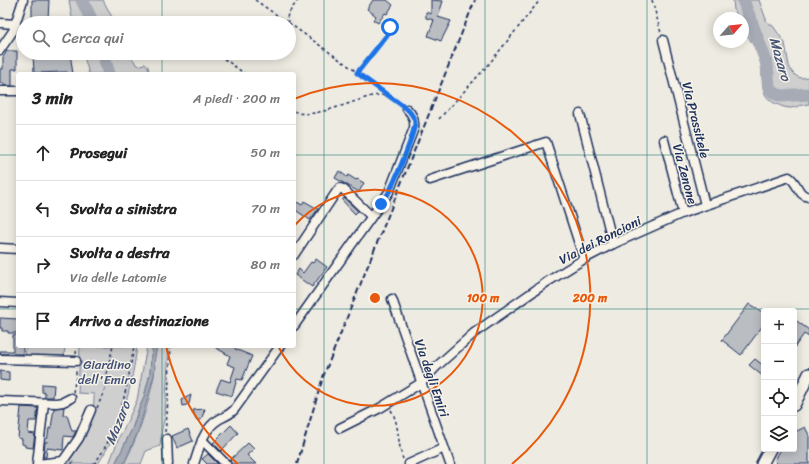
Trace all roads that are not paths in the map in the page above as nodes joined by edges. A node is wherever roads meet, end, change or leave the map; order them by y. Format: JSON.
{"nodes":[{"id":1,"x":23,"y":0,"type":"edge"},
{"id":2,"x":18,"y":16,"type":"edge"},
{"id":3,"x":0,"y":23,"type":"edge"},
{"id":4,"x":16,"y":24,"type":"joint"},
{"id":5,"x":663,"y":40,"type":"road end"},
{"id":6,"x":0,"y":50,"type":"edge"},
{"id":7,"x":0,"y":91,"type":"edge"},
{"id":8,"x":16,"y":91,"type":"edge"},
{"id":9,"x":407,"y":109,"type":"road end"},
{"id":10,"x":580,"y":114,"type":"dead end"},
{"id":11,"x":664,"y":140,"type":"dead end"},
{"id":12,"x":430,"y":180,"type":"dead end"},
{"id":13,"x":809,"y":197,"type":"edge"},
{"id":14,"x":705,"y":205,"type":"junction"},
{"id":15,"x":683,"y":213,"type":"junction"},
{"id":16,"x":371,"y":216,"type":"junction"},
{"id":17,"x":613,"y":244,"type":"junction"},
{"id":18,"x":0,"y":248,"type":"edge"},
{"id":19,"x":16,"y":249,"type":"edge"},
{"id":20,"x":296,"y":252,"type":"edge"},
{"id":21,"x":584,"y":259,"type":"junction"},
{"id":22,"x":392,"y":299,"type":"dead end"},
{"id":23,"x":0,"y":302,"type":"edge"},
{"id":24,"x":16,"y":303,"type":"edge"},
{"id":25,"x":296,"y":323,"type":"edge"},
{"id":26,"x":279,"y":348,"type":"edge"},
{"id":27,"x":0,"y":359,"type":"edge"},
{"id":28,"x":76,"y":361,"type":"road end"},
{"id":29,"x":809,"y":374,"type":"edge"},
{"id":30,"x":421,"y":383,"type":"junction"},
{"id":31,"x":71,"y":398,"type":"road end"},
{"id":32,"x":797,"y":399,"type":"edge"},
{"id":33,"x":0,"y":401,"type":"edge"},
{"id":34,"x":44,"y":403,"type":"junction"},
{"id":35,"x":91,"y":410,"type":"dead end"},
{"id":36,"x":340,"y":428,"type":"dead end"},
{"id":37,"x":167,"y":439,"type":"road end"},
{"id":38,"x":202,"y":440,"type":"junction"},
{"id":39,"x":444,"y":448,"type":"junction"},
{"id":40,"x":768,"y":452,"type":"edge"},
{"id":41,"x":38,"y":464,"type":"edge"},
{"id":42,"x":168,"y":464,"type":"edge"},
{"id":43,"x":194,"y":464,"type":"edge"},
{"id":44,"x":226,"y":464,"type":"edge"},
{"id":45,"x":409,"y":464,"type":"edge"},
{"id":46,"x":450,"y":464,"type":"edge"},
{"id":47,"x":762,"y":464,"type":"edge"}],
"edges":[{"from":1,"to":2,"type":"street"},
{"from":3,"to":4,"type":"street"},
{"from":4,"to":6,"type":"street"},
{"from":5,"to":14,"type":"street","name":"Via Prassitele"},
{"from":7,"to":8,"type":"street"},
{"from":9,"to":16,"type":"street"},
{"from":10,"to":17,"type":"street"},
{"from":11,"to":15,"type":"street","name":"Via Zenone"},
{"from":12,"to":21,"type":"street"},
{"from":13,"to":14,"type":"street","name":"Via dei Roncioni"},
{"from":14,"to":15,"type":"street","name":"Via dei Roncioni"},
{"from":15,"to":17,"type":"street","name":"Via dei Roncioni"},
{"from":16,"to":20,"type":"street"},
{"from":16,"to":25,"type":"street"},
{"from":17,"to":21,"type":"street","name":"Via dei Roncioni"},
{"from":18,"to":19,"type":"street"},
{"from":21,"to":30,"type":"street","name":"Via dei Roncioni"},
{"from":22,"to":30,"type":"street","name":"Via degli Emiri"},
{"from":23,"to":24,"type":"street"},
{"from":26,"to":38,"type":"street"},
{"from":27,"to":28,"type":"street"},
{"from":29,"to":32,"type":"main road"},
{"from":30,"to":36,"type":"street","name":"Via dei Roncioni"},
{"from":30,"to":39,"type":"street","name":"Via degli Emiri"},
{"from":31,"to":34,"type":"street"},
{"from":33,"to":34,"type":"street"},
{"from":34,"to":41,"type":"street"},
{"from":35,"to":41,"type":"street"},
{"from":37,"to":42,"type":"street"},
{"from":38,"to":43,"type":"street"},
{"from":38,"to":44,"type":"street"},
{"from":39,"to":45,"type":"street"},
{"from":39,"to":46,"type":"street","name":"Via degli Emiri"},
{"from":40,"to":47,"type":"main road"}]}
